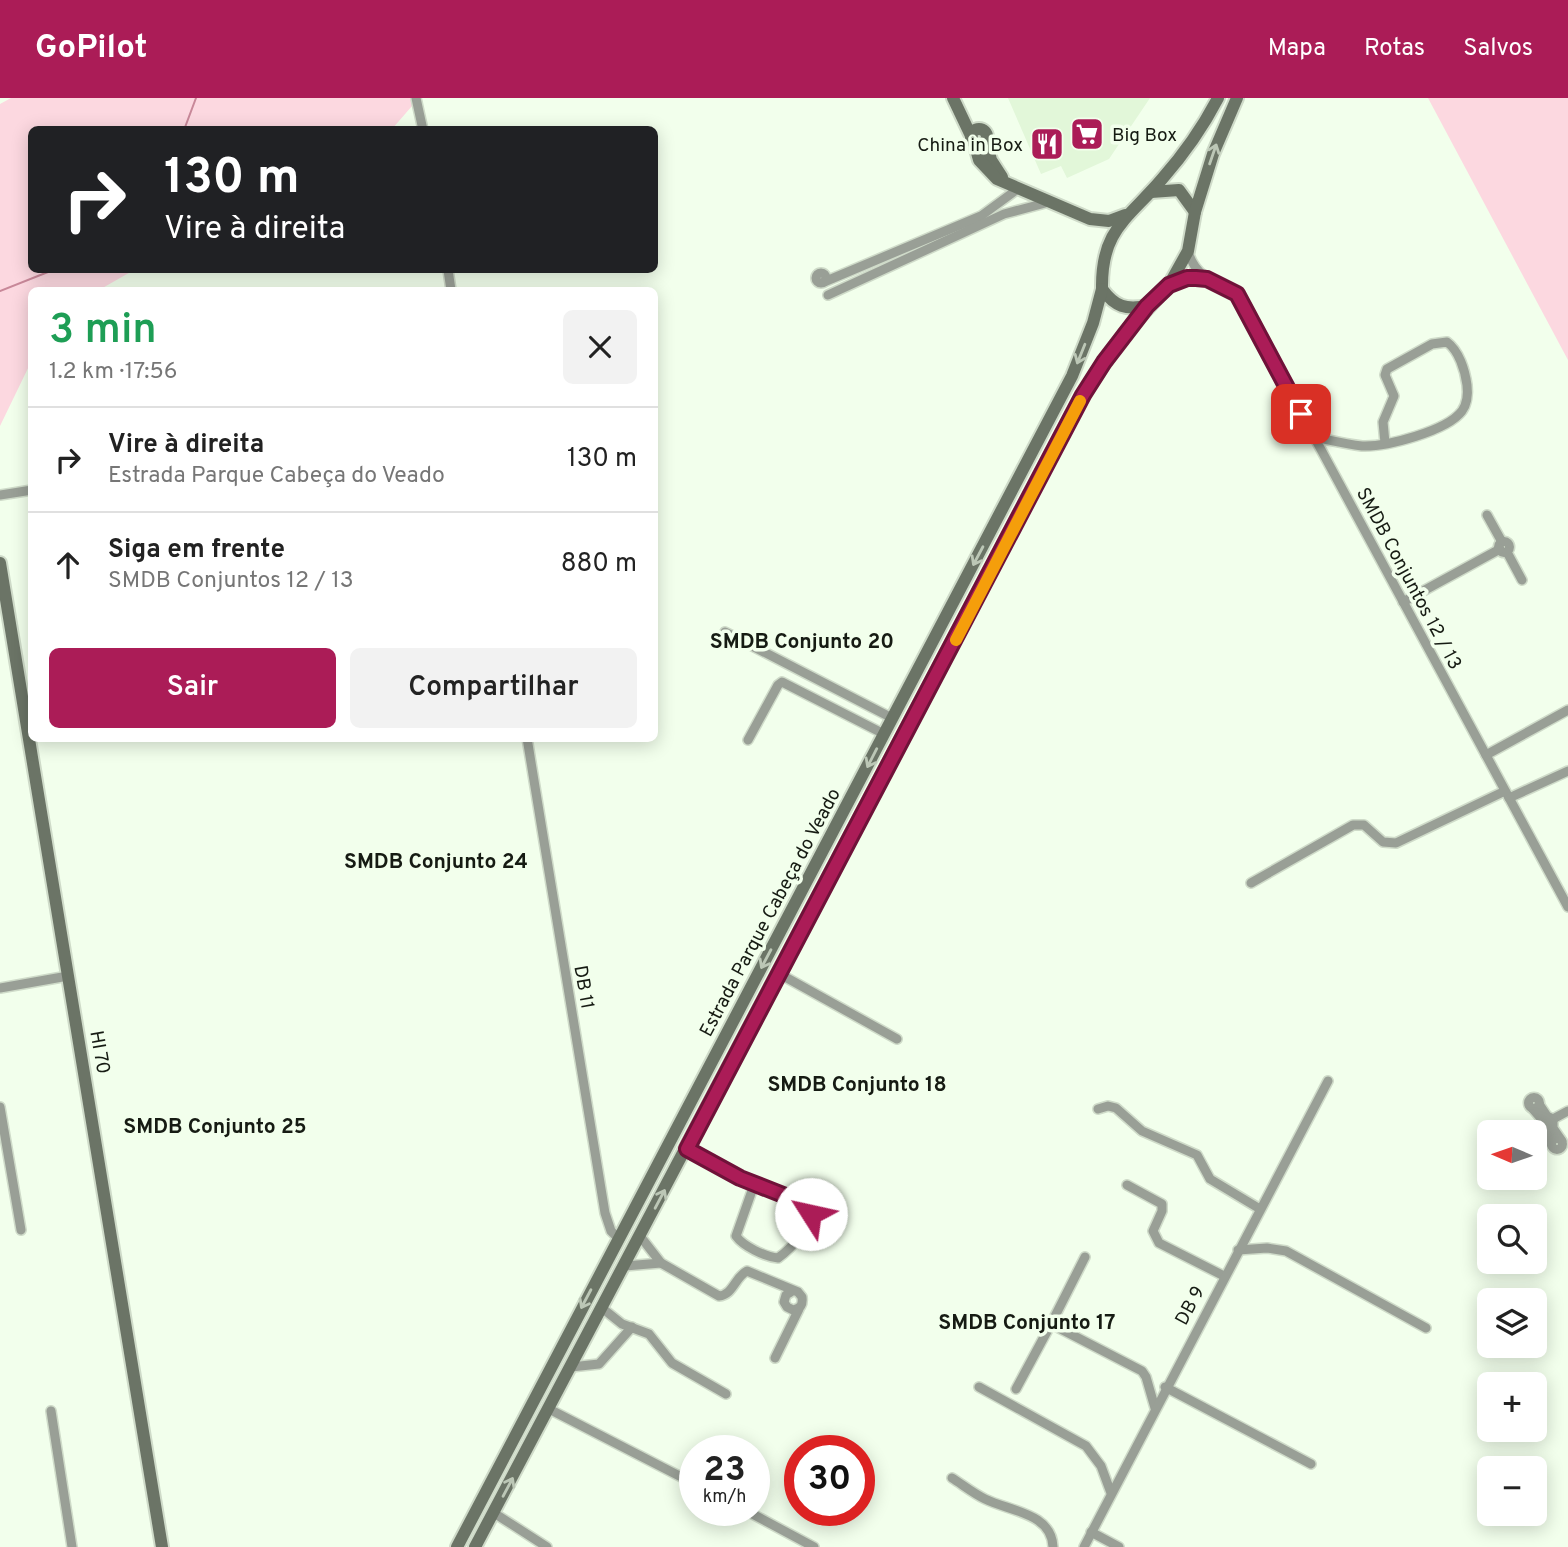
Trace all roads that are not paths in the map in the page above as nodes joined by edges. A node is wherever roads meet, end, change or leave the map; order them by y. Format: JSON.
{"nodes":[{"id":1,"x":416,"y":98,"type":"edge"},
{"id":2,"x":1218,"y":98,"type":"edge"},
{"id":3,"x":1237,"y":98,"type":"edge"},
{"id":4,"x":955,"y":103,"type":"edge"},
{"id":5,"x":422,"y":126,"type":"edge"},
{"id":6,"x":1019,"y":188,"type":"junction"},
{"id":7,"x":1152,"y":192,"type":"junction"},
{"id":8,"x":1050,"y":202,"type":"junction"},
{"id":9,"x":1195,"y":212,"type":"junction"},
{"id":10,"x":1129,"y":213,"type":"junction"},
{"id":11,"x":1090,"y":219,"type":"junction"},
{"id":12,"x":1107,"y":248,"type":"junction"},
{"id":13,"x":1188,"y":251,"type":"junction"},
{"id":14,"x":823,"y":278,"type":"dead end"},
{"id":15,"x":1207,"y":279,"type":"junction"},
{"id":16,"x":1169,"y":285,"type":"junction"},
{"id":17,"x":1102,"y":289,"type":"junction"},
{"id":18,"x":828,"y":295,"type":"dead end"},
{"id":19,"x":1147,"y":306,"type":"junction"},
{"id":20,"x":1314,"y":437,"type":"junction"},
{"id":21,"x":1385,"y":443,"type":"junction"},
{"id":22,"x":28,"y":491,"type":"edge"},
{"id":23,"x":0,"y":495,"type":"edge"},
{"id":24,"x":1487,"y":515,"type":"dead end"},
{"id":25,"x":1503,"y":548,"type":"junction"},
{"id":26,"x":0,"y":563,"type":"edge"},
{"id":27,"x":1522,"y":580,"type":"dead end"},
{"id":28,"x":1403,"y":602,"type":"junction"},
{"id":29,"x":725,"y":632,"type":"dead end"},
{"id":30,"x":1568,"y":710,"type":"edge"},
{"id":31,"x":892,"y":719,"type":"junction"},
{"id":32,"x":28,"y":733,"type":"edge"},
{"id":33,"x":884,"y":734,"type":"junction"},
{"id":34,"x":748,"y":740,"type":"dead end"},
{"id":35,"x":29,"y":742,"type":"edge"},
{"id":36,"x":528,"y":742,"type":"edge"},
{"id":37,"x":1486,"y":755,"type":"junction"},
{"id":38,"x":1568,"y":771,"type":"edge"},
{"id":39,"x":1507,"y":794,"type":"junction"},
{"id":40,"x":1251,"y":883,"type":"dead end"},
{"id":41,"x":1568,"y":907,"type":"edge"},
{"id":42,"x":778,"y":973,"type":"junction"},
{"id":43,"x":68,"y":976,"type":"junction"},
{"id":44,"x":0,"y":988,"type":"edge"},
{"id":45,"x":897,"y":1039,"type":"dead end"},
{"id":46,"x":1328,"y":1081,"type":"dead end"},
{"id":47,"x":0,"y":1107,"type":"edge"},
{"id":48,"x":1098,"y":1109,"type":"dead end"},
{"id":49,"x":1568,"y":1111,"type":"edge"},
{"id":50,"x":1553,"y":1119,"type":"junction"},
{"id":51,"x":679,"y":1122,"type":"junction"},
{"id":52,"x":696,"y":1132,"type":"junction"},
{"id":53,"x":687,"y":1149,"type":"junction"},
{"id":54,"x":754,"y":1185,"type":"junction"},
{"id":55,"x":1127,"y":1185,"type":"dead end"},
{"id":56,"x":1260,"y":1209,"type":"junction"},
{"id":57,"x":20,"y":1230,"type":"dead end"},
{"id":58,"x":640,"y":1236,"type":"junction"},
{"id":59,"x":618,"y":1238,"type":"junction"},
{"id":60,"x":1238,"y":1250,"type":"junction"},
{"id":61,"x":1085,"y":1257,"type":"dead end"},
{"id":62,"x":660,"y":1263,"type":"junction"},
{"id":63,"x":625,"y":1266,"type":"junction"},
{"id":64,"x":1224,"y":1276,"type":"junction"},
{"id":65,"x":602,"y":1308,"type":"junction"},
{"id":66,"x":1051,"y":1324,"type":"junction"},
{"id":67,"x":632,"y":1327,"type":"junction"},
{"id":68,"x":1426,"y":1328,"type":"dead end"},
{"id":69,"x":775,"y":1359,"type":"dead end"},
{"id":70,"x":571,"y":1367,"type":"junction"},
{"id":71,"x":541,"y":1384,"type":"junction"},
{"id":72,"x":979,"y":1387,"type":"dead end"},
{"id":73,"x":1165,"y":1387,"type":"junction"},
{"id":74,"x":1016,"y":1389,"type":"dead end"},
{"id":75,"x":726,"y":1394,"type":"dead end"},
{"id":76,"x":555,"y":1398,"type":"junction"},
{"id":77,"x":1155,"y":1408,"type":"junction"},
{"id":78,"x":51,"y":1411,"type":"dead end"},
{"id":79,"x":1311,"y":1464,"type":"dead end"},
{"id":80,"x":679,"y":1474,"type":"edge"},
{"id":81,"x":952,"y":1478,"type":"dead end"},
{"id":82,"x":1111,"y":1493,"type":"junction"},
{"id":83,"x":494,"y":1513,"type":"junction"},
{"id":84,"x":770,"y":1524,"type":"edge"},
{"id":85,"x":1090,"y":1532,"type":"junction"},
{"id":86,"x":1086,"y":1546,"type":"edge"},
{"id":87,"x":72,"y":1547,"type":"edge"},
{"id":88,"x":162,"y":1547,"type":"edge"},
{"id":89,"x":457,"y":1547,"type":"edge"},
{"id":90,"x":475,"y":1547,"type":"edge"},
{"id":91,"x":547,"y":1547,"type":"edge"},
{"id":92,"x":814,"y":1547,"type":"edge"},
{"id":93,"x":1053,"y":1547,"type":"edge"},
{"id":94,"x":1119,"y":1547,"type":"edge"}],
"edges":[{"from":1,"to":5,"type":"street"},
{"from":2,"to":7,"type":"main road"},
{"from":9,"to":3,"type":"main road","one_way":true},
{"from":4,"to":6,"type":"main road"},
{"from":6,"to":8,"type":"main road"},
{"from":6,"to":14,"type":"street"},
{"from":7,"to":9,"type":"main road"},
{"from":7,"to":10,"type":"main road"},
{"from":8,"to":11,"type":"main road"},
{"from":8,"to":18,"type":"street"},
{"from":9,"to":13,"type":"main road"},
{"from":10,"to":11,"type":"main road"},
{"from":10,"to":12,"type":"main road"},
{"from":11,"to":12,"type":"main road"},
{"from":12,"to":17,"type":"main road"},
{"from":13,"to":15,"type":"street","name":"SMDB Conjuntos 12 / 13"},
{"from":13,"to":16,"type":"main road"},
{"from":15,"to":16,"type":"street"},
{"from":15,"to":20,"type":"street","name":"SMDB Conjuntos 12 / 13"},
{"from":16,"to":19,"type":"main road"},
{"from":17,"to":19,"type":"main road"},
{"from":17,"to":31,"type":"main road","name":"Estrada Parque Cabeça do Veado","one_way":true},
{"from":19,"to":42,"type":"main road","name":"Estrada Parque Cabeça do Veado"},
{"from":20,"to":21,"type":"street"},
{"from":20,"to":28,"type":"street","name":"SMDB Conjuntos 12 / 13"},
{"from":21,"to":21,"type":"street"},
{"from":22,"to":23,"type":"street"},
{"from":24,"to":25,"type":"street"},
{"from":25,"to":27,"type":"street"},
{"from":25,"to":28,"type":"street"},
{"from":26,"to":32,"type":"main road","name":"HI 70"},
{"from":28,"to":37,"type":"street","name":"SMDB Conjuntos 12 / 13"},
{"from":29,"to":31,"type":"street"},
{"from":30,"to":37,"type":"street"},
{"from":31,"to":33,"type":"main road","name":"Estrada Parque Cabeça do Veado"},
{"from":33,"to":34,"type":"street"},
{"from":33,"to":51,"type":"main road","name":"Estrada Parque Cabeça do Veado","one_way":true},
{"from":35,"to":43,"type":"main road","name":"HI 70"},
{"from":36,"to":59,"type":"street","name":"DB 11"},
{"from":37,"to":39,"type":"street","name":"SMDB Conjuntos 12 / 13"},
{"from":38,"to":39,"type":"street"},
{"from":39,"to":40,"type":"street"},
{"from":39,"to":41,"type":"street","name":"SMDB Conjuntos 12 / 13"},
{"from":42,"to":45,"type":"street"},
{"from":42,"to":52,"type":"main road","name":"Estrada Parque Cabeça do Veado"},
{"from":43,"to":44,"type":"street"},
{"from":43,"to":88,"type":"main road","name":"HI 70"},
{"from":46,"to":56,"type":"street","name":"DB 9"},
{"from":47,"to":57,"type":"street"},
{"from":48,"to":56,"type":"street"},
{"from":49,"to":50,"type":"street"},
{"from":50,"to":50,"type":"street"},
{"from":51,"to":52,"type":"main road"},
{"from":51,"to":59,"type":"main road","name":"Estrada Parque Cabeça do Veado"},
{"from":52,"to":53,"type":"main road","name":"Estrada Parque Cabeça do Veado"},
{"from":53,"to":54,"type":"street"},
{"from":58,"to":53,"type":"main road","name":"Estrada Parque Cabeça do Veado","one_way":true},
{"from":54,"to":54,"type":"street"},
{"from":55,"to":64,"type":"street"},
{"from":56,"to":60,"type":"street","name":"DB 9"},
{"from":58,"to":62,"type":"street"},
{"from":58,"to":63,"type":"main road","name":"Estrada Parque Cabeça do Veado"},
{"from":59,"to":71,"type":"main road","name":"Estrada Parque Cabeça do Veado","one_way":true},
{"from":60,"to":64,"type":"street","name":"DB 9"},
{"from":60,"to":68,"type":"street"},
{"from":61,"to":66,"type":"street"},
{"from":62,"to":63,"type":"street"},
{"from":62,"to":69,"type":"street"},
{"from":63,"to":65,"type":"main road","name":"Estrada Parque Cabeça do Veado"},
{"from":64,"to":73,"type":"street","name":"DB 9"},
{"from":65,"to":67,"type":"street"},
{"from":65,"to":70,"type":"main road","name":"Estrada Parque Cabeça do Veado"},
{"from":66,"to":74,"type":"street"},
{"from":66,"to":77,"type":"street"},
{"from":67,"to":70,"type":"street"},
{"from":67,"to":75,"type":"street"},
{"from":70,"to":76,"type":"main road","name":"Estrada Parque Cabeça do Veado"},
{"from":71,"to":76,"type":"main road"},
{"from":71,"to":89,"type":"main road","name":"Estrada Parque Cabeça do Veado"},
{"from":72,"to":82,"type":"street"},
{"from":73,"to":77,"type":"street","name":"DB 9"},
{"from":73,"to":79,"type":"street"},
{"from":76,"to":80,"type":"street"},
{"from":83,"to":76,"type":"main road","name":"Estrada Parque Cabeça do Veado","one_way":true},
{"from":77,"to":82,"type":"street","name":"DB 9"},
{"from":78,"to":87,"type":"street"},
{"from":81,"to":93,"type":"street"},
{"from":82,"to":85,"type":"street","name":"DB 9"},
{"from":83,"to":90,"type":"main road","name":"Estrada Parque Cabeça do Veado"},
{"from":83,"to":91,"type":"street"},
{"from":84,"to":92,"type":"street"},
{"from":85,"to":86,"type":"street","name":"DB 9"},
{"from":85,"to":94,"type":"street"}]}
